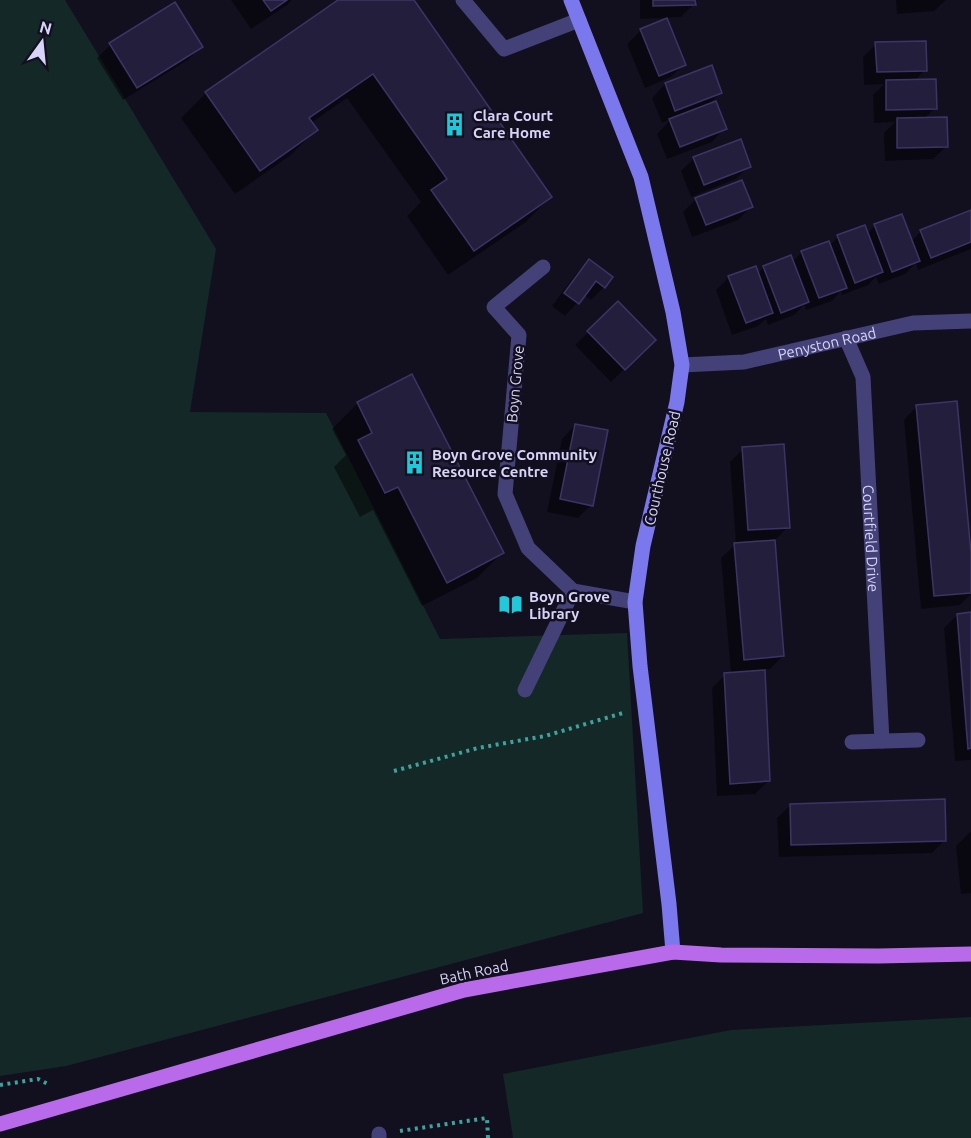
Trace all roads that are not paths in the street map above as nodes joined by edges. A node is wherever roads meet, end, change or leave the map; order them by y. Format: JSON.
{"nodes":[{"id":1,"x":464,"y":0,"type":"edge"},
{"id":2,"x":571,"y":0,"type":"edge"},
{"id":3,"x":579,"y":20,"type":"junction"},
{"id":4,"x":543,"y":267,"type":"dead end"},
{"id":5,"x":971,"y":321,"type":"edge"},
{"id":6,"x":846,"y":338,"type":"junction"},
{"id":7,"x":682,"y":365,"type":"junction"},
{"id":8,"x":573,"y":591,"type":"junction"},
{"id":9,"x":635,"y":602,"type":"junction"},
{"id":10,"x":525,"y":690,"type":"dead end"},
{"id":11,"x":918,"y":740,"type":"dead end"},
{"id":12,"x":882,"y":741,"type":"junction"},
{"id":13,"x":852,"y":742,"type":"dead end"},
{"id":14,"x":673,"y":952,"type":"junction"},
{"id":15,"x":971,"y":954,"type":"edge"},
{"id":16,"x":0,"y":1124,"type":"edge"}],
"edges":[{"from":1,"to":3,"type":"street"},
{"from":2,"to":3,"type":"street","name":"Courthouse Road"},
{"from":3,"to":7,"type":"street","name":"Courthouse Road"},
{"from":4,"to":8,"type":"street","name":"Boyn Grove"},
{"from":5,"to":6,"type":"street","name":"Penyston Road"},
{"from":6,"to":7,"type":"street","name":"Penyston Road"},
{"from":6,"to":12,"type":"street","name":"Courtfield Drive"},
{"from":7,"to":9,"type":"street","name":"Courthouse Road"},
{"from":8,"to":9,"type":"street"},
{"from":8,"to":10,"type":"street"},
{"from":9,"to":14,"type":"street","name":"Courthouse Road"},
{"from":11,"to":12,"type":"street"},
{"from":12,"to":13,"type":"street"},
{"from":14,"to":15,"type":"main road","name":"Bath Road"},
{"from":14,"to":16,"type":"main road","name":"Bath Road"}]}
